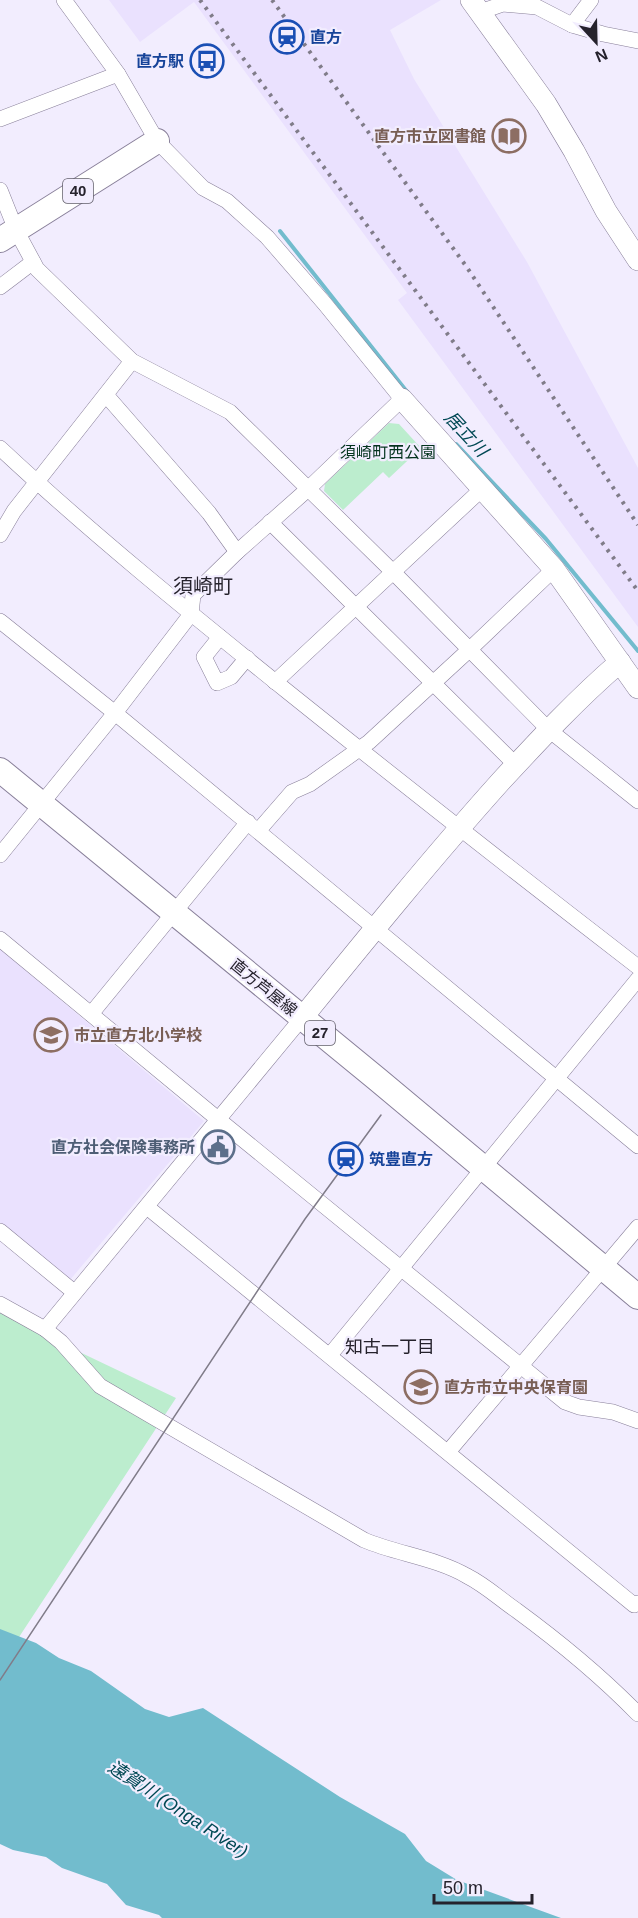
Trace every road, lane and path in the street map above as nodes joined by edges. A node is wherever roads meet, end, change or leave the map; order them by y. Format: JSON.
{"nodes":[{"id":1,"x":64,"y":0,"type":"edge"},
{"id":2,"x":591,"y":0,"type":"edge"},
{"id":3,"x":475,"y":6,"type":"edge"},
{"id":4,"x":572,"y":25,"type":"junction"},
{"id":5,"x":638,"y":41,"type":"edge"},
{"id":6,"x":118,"y":74,"type":"junction"},
{"id":7,"x":0,"y":119,"type":"edge"},
{"id":8,"x":157,"y":141,"type":"junction"},
{"id":9,"x":0,"y":190,"type":"edge"},
{"id":10,"x":8,"y":235,"type":"edge"},
{"id":11,"x":638,"y":260,"type":"edge"},
{"id":12,"x":33,"y":262,"type":"junction"},
{"id":13,"x":0,"y":287,"type":"edge"},
{"id":14,"x":132,"y":361,"type":"junction"},
{"id":15,"x":106,"y":395,"type":"junction"},
{"id":16,"x":402,"y":399,"type":"junction"},
{"id":17,"x":0,"y":448,"type":"edge"},
{"id":18,"x":37,"y":483,"type":"junction"},
{"id":19,"x":308,"y":489,"type":"junction"},
{"id":20,"x":482,"y":489,"type":"junction"},
{"id":21,"x":270,"y":522,"type":"junction"},
{"id":22,"x":0,"y":535,"type":"edge"},
{"id":23,"x":237,"y":552,"type":"junction"},
{"id":24,"x":554,"y":569,"type":"junction"},
{"id":25,"x":394,"y":573,"type":"junction"},
{"id":26,"x":356,"y":608,"type":"junction"},
{"id":27,"x":191,"y":614,"type":"junction"},
{"id":28,"x":0,"y":621,"type":"edge"},
{"id":29,"x":220,"y":636,"type":"junction"},
{"id":30,"x":469,"y":650,"type":"junction"},
{"id":31,"x":247,"y":658,"type":"junction"},
{"id":32,"x":620,"y":662,"type":"junction"},
{"id":33,"x":276,"y":682,"type":"junction"},
{"id":34,"x":433,"y":683,"type":"junction"},
{"id":35,"x":638,"y":688,"type":"edge"},
{"id":36,"x":115,"y":713,"type":"junction"},
{"id":37,"x":549,"y":730,"type":"junction"},
{"id":38,"x":359,"y":749,"type":"junction"},
{"id":39,"x":516,"y":765,"type":"junction"},
{"id":40,"x":0,"y":770,"type":"edge"},
{"id":41,"x":638,"y":801,"type":"edge"},
{"id":42,"x":42,"y":805,"type":"junction"},
{"id":43,"x":253,"y":826,"type":"junction"},
{"id":44,"x":458,"y":828,"type":"junction"},
{"id":45,"x":0,"y":855,"type":"edge"},
{"id":46,"x":173,"y":914,"type":"junction"},
{"id":47,"x":375,"y":928,"type":"junction"},
{"id":48,"x":0,"y":939,"type":"edge"},
{"id":49,"x":638,"y":967,"type":"edge"},
{"id":50,"x":638,"y":979,"type":"edge"},
{"id":51,"x":91,"y":1014,"type":"junction"},
{"id":52,"x":302,"y":1018,"type":"junction"},
{"id":53,"x":557,"y":1078,"type":"junction"},
{"id":54,"x":219,"y":1120,"type":"junction"},
{"id":55,"x":638,"y":1146,"type":"edge"},
{"id":56,"x":483,"y":1168,"type":"junction"},
{"id":57,"x":147,"y":1207,"type":"junction"},
{"id":58,"x":638,"y":1227,"type":"edge"},
{"id":59,"x":0,"y":1231,"type":"edge"},
{"id":60,"x":400,"y":1269,"type":"junction"},
{"id":61,"x":603,"y":1269,"type":"junction"},
{"id":62,"x":74,"y":1292,"type":"junction"},
{"id":63,"x":638,"y":1297,"type":"edge"},
{"id":64,"x":0,"y":1304,"type":"edge"},
{"id":65,"x":45,"y":1329,"type":"junction"},
{"id":66,"x":330,"y":1355,"type":"junction"},
{"id":67,"x":521,"y":1365,"type":"junction"},
{"id":68,"x":638,"y":1421,"type":"edge"},
{"id":69,"x":448,"y":1452,"type":"junction"},
{"id":70,"x":638,"y":1604,"type":"edge"},
{"id":71,"x":638,"y":1714,"type":"edge"}],
"edges":[{"from":1,"to":6,"type":"street"},
{"from":2,"to":4,"type":"street"},
{"from":3,"to":4,"type":"street"},
{"from":3,"to":11,"type":"street"},
{"from":4,"to":5,"type":"street"},
{"from":6,"to":7,"type":"street"},
{"from":6,"to":8,"type":"street"},
{"from":8,"to":10,"type":"main road","number":"40"},
{"from":8,"to":16,"type":"street"},
{"from":9,"to":10,"type":"street"},
{"from":10,"to":12,"type":"street"},
{"from":12,"to":13,"type":"street"},
{"from":12,"to":14,"type":"street"},
{"from":14,"to":15,"type":"street"},
{"from":14,"to":19,"type":"street"},
{"from":15,"to":18,"type":"street"},
{"from":15,"to":23,"type":"street"},
{"from":16,"to":19,"type":"street"},
{"from":16,"to":20,"type":"street"},
{"from":17,"to":18,"type":"street"},
{"from":18,"to":22,"type":"street"},
{"from":18,"to":27,"type":"street"},
{"from":19,"to":21,"type":"street"},
{"from":19,"to":25,"type":"street"},
{"from":20,"to":24,"type":"street"},
{"from":20,"to":25,"type":"street"},
{"from":21,"to":23,"type":"street"},
{"from":21,"to":26,"type":"street"},
{"from":23,"to":27,"type":"street"},
{"from":24,"to":30,"type":"street"},
{"from":24,"to":32,"type":"street"},
{"from":25,"to":26,"type":"street"},
{"from":25,"to":30,"type":"street"},
{"from":26,"to":33,"type":"street"},
{"from":26,"to":34,"type":"street"},
{"from":27,"to":29,"type":"street"},
{"from":27,"to":36,"type":"street"},
{"from":28,"to":36,"type":"street"},
{"from":29,"to":31,"type":"street"},
{"from":29,"to":31,"type":"street"},
{"from":30,"to":34,"type":"street"},
{"from":30,"to":37,"type":"street"},
{"from":31,"to":33,"type":"street"},
{"from":32,"to":35,"type":"street"},
{"from":32,"to":37,"type":"street"},
{"from":33,"to":38,"type":"street"},
{"from":34,"to":38,"type":"street"},
{"from":34,"to":39,"type":"street"},
{"from":36,"to":42,"type":"street"},
{"from":36,"to":43,"type":"street"},
{"from":37,"to":39,"type":"street"},
{"from":37,"to":41,"type":"street"},
{"from":38,"to":43,"type":"street"},
{"from":38,"to":44,"type":"street"},
{"from":39,"to":44,"type":"street"},
{"from":40,"to":42,"type":"main road","name":"直方芦屋線","number":"27"},
{"from":42,"to":45,"type":"street"},
{"from":42,"to":46,"type":"main road","name":"直方芦屋線","number":"27"},
{"from":43,"to":46,"type":"street"},
{"from":43,"to":47,"type":"street"},
{"from":44,"to":47,"type":"street"},
{"from":44,"to":49,"type":"street"},
{"from":46,"to":51,"type":"street"},
{"from":46,"to":52,"type":"main road","name":"直方芦屋線","number":"27"},
{"from":47,"to":52,"type":"street"},
{"from":47,"to":53,"type":"street"},
{"from":48,"to":51,"type":"street"},
{"from":50,"to":53,"type":"street"},
{"from":51,"to":54,"type":"street"},
{"from":52,"to":54,"type":"street"},
{"from":52,"to":56,"type":"main road","name":"直方芦屋線","number":"27"},
{"from":53,"to":55,"type":"street"},
{"from":53,"to":56,"type":"street"},
{"from":54,"to":57,"type":"street"},
{"from":54,"to":60,"type":"street"},
{"from":56,"to":60,"type":"street"},
{"from":56,"to":61,"type":"main road","name":"直方芦屋線","number":"27"},
{"from":57,"to":62,"type":"street"},
{"from":57,"to":66,"type":"street"},
{"from":58,"to":61,"type":"street"},
{"from":59,"to":62,"type":"street"},
{"from":60,"to":66,"type":"street"},
{"from":60,"to":67,"type":"street"},
{"from":61,"to":63,"type":"main road","name":"直方芦屋線","number":"27"},
{"from":61,"to":67,"type":"street"},
{"from":62,"to":65,"type":"street"},
{"from":64,"to":65,"type":"street"},
{"from":65,"to":71,"type":"street"},
{"from":66,"to":69,"type":"street"},
{"from":67,"to":68,"type":"street"},
{"from":67,"to":69,"type":"street"},
{"from":69,"to":70,"type":"street"}]}
